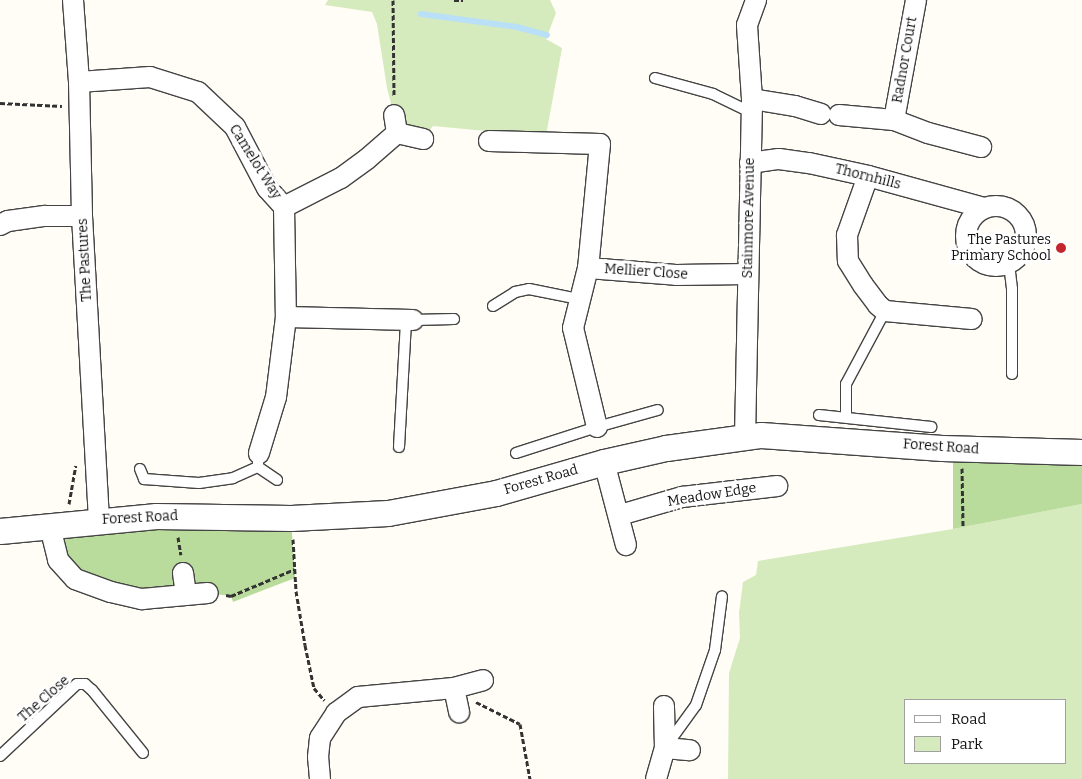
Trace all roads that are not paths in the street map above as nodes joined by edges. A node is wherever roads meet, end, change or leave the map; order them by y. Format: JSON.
{"nodes":[{"id":1,"x":73,"y":0,"type":"edge"},
{"id":2,"x":756,"y":0,"type":"edge"},
{"id":3,"x":916,"y":0,"type":"edge"},
{"id":4,"x":655,"y":78,"type":"dead end"},
{"id":5,"x":79,"y":82,"type":"junction"},
{"id":6,"x":752,"y":106,"type":"junction"},
{"id":7,"x":894,"y":120,"type":"junction"},
{"id":8,"x":423,"y":139,"type":"dead end"},
{"id":9,"x":489,"y":141,"type":"dead end"},
{"id":10,"x":981,"y":148,"type":"dead end"},
{"id":11,"x":750,"y":163,"type":"junction"},
{"id":12,"x":868,"y":176,"type":"junction"},
{"id":13,"x":284,"y":207,"type":"junction"},
{"id":14,"x":984,"y":208,"type":"junction"},
{"id":15,"x":82,"y":216,"type":"junction"},
{"id":16,"x":0,"y":225,"type":"edge"},
{"id":17,"x":1009,"y":264,"type":"junction"},
{"id":18,"x":588,"y":268,"type":"junction"},
{"id":19,"x":748,"y":274,"type":"junction"},
{"id":20,"x":578,"y":299,"type":"junction"},
{"id":21,"x":493,"y":306,"type":"dead end"},
{"id":22,"x":885,"y":311,"type":"junction"},
{"id":23,"x":286,"y":317,"type":"junction"},
{"id":24,"x":454,"y":319,"type":"dead end"},
{"id":25,"x":972,"y":319,"type":"dead end"},
{"id":26,"x":409,"y":320,"type":"junction"},
{"id":27,"x":1012,"y":374,"type":"dead end"},
{"id":28,"x":658,"y":410,"type":"dead end"},
{"id":29,"x":819,"y":416,"type":"dead end"},
{"id":30,"x":846,"y":417,"type":"junction"},
{"id":31,"x":597,"y":427,"type":"junction"},
{"id":32,"x":931,"y":427,"type":"dead end"},
{"id":33,"x":745,"y":437,"type":"junction"},
{"id":34,"x":400,"y":447,"type":"dead end"},
{"id":35,"x":1082,"y":452,"type":"edge"},
{"id":36,"x":516,"y":453,"type":"dead end"},
{"id":37,"x":258,"y":460,"type":"junction"},
{"id":38,"x":604,"y":462,"type":"junction"},
{"id":39,"x":140,"y":469,"type":"dead end"},
{"id":40,"x":276,"y":480,"type":"dead end"},
{"id":41,"x":776,"y":486,"type":"dead end"},
{"id":42,"x":620,"y":515,"type":"junction"},
{"id":43,"x":99,"y":520,"type":"junction"},
{"id":44,"x":50,"y":527,"type":"junction"},
{"id":45,"x":0,"y":531,"type":"edge"},
{"id":46,"x":626,"y":545,"type":"dead end"},
{"id":47,"x":183,"y":573,"type":"road end"},
{"id":48,"x":208,"y":593,"type":"road end"},
{"id":49,"x":186,"y":595,"type":"junction"},
{"id":50,"x":722,"y":596,"type":"dead end"},
{"id":51,"x":483,"y":680,"type":"dead end"},
{"id":52,"x":454,"y":688,"type":"junction"},
{"id":53,"x":664,"y":706,"type":"dead end"},
{"id":54,"x":460,"y":712,"type":"dead end"},
{"id":55,"x":665,"y":748,"type":"junction"},
{"id":56,"x":690,"y":750,"type":"dead end"},
{"id":57,"x":143,"y":753,"type":"dead end"},
{"id":58,"x":0,"y":756,"type":"edge"},
{"id":59,"x":320,"y":779,"type":"edge"},
{"id":60,"x":656,"y":779,"type":"edge"}],
"edges":[{"from":1,"to":5,"type":"street","name":"The Pastures"},
{"from":2,"to":6,"type":"street","name":"Stainmore Avenue"},
{"from":3,"to":7,"type":"street","name":"Radnor Court"},
{"from":4,"to":6,"type":"lane"},
{"from":5,"to":13,"type":"street","name":"Camelot Way"},
{"from":5,"to":15,"type":"street","name":"The Pastures"},
{"from":6,"to":7,"type":"street"},
{"from":6,"to":11,"type":"street","name":"Stainmore Avenue"},
{"from":7,"to":10,"type":"street"},
{"from":8,"to":13,"type":"street"},
{"from":9,"to":18,"type":"street"},
{"from":11,"to":12,"type":"street","name":"Thornhills"},
{"from":11,"to":19,"type":"street","name":"Stainmore Avenue"},
{"from":12,"to":14,"type":"street","name":"Thornhills"},
{"from":12,"to":22,"type":"street"},
{"from":13,"to":23,"type":"street","name":"Camelot Way"},
{"from":14,"to":17,"type":"street"},
{"from":14,"to":17,"type":"street","name":"Thornhills"},
{"from":15,"to":16,"type":"street"},
{"from":15,"to":43,"type":"street","name":"The Pastures"},
{"from":17,"to":27,"type":"lane"},
{"from":18,"to":19,"type":"street","name":"Mellier Close"},
{"from":18,"to":20,"type":"street","name":"Mellier Close"},
{"from":19,"to":33,"type":"street","name":"Stainmore Avenue"},
{"from":20,"to":21,"type":"lane"},
{"from":20,"to":31,"type":"street","name":"Mellier Close"},
{"from":22,"to":25,"type":"street"},
{"from":22,"to":30,"type":"lane"},
{"from":23,"to":26,"type":"street"},
{"from":23,"to":37,"type":"street","name":"Camelot Way"},
{"from":24,"to":26,"type":"lane"},
{"from":26,"to":34,"type":"lane"},
{"from":28,"to":31,"type":"lane"},
{"from":29,"to":30,"type":"lane"},
{"from":30,"to":32,"type":"lane"},
{"from":31,"to":36,"type":"lane"},
{"from":33,"to":35,"type":"street","name":"Forest Road"},
{"from":33,"to":38,"type":"street","name":"Forest Road"},
{"from":37,"to":39,"type":"lane"},
{"from":37,"to":40,"type":"lane"},
{"from":38,"to":42,"type":"street"},
{"from":38,"to":43,"type":"street","name":"Forest Road"},
{"from":41,"to":42,"type":"street","name":"Meadow Edge"},
{"from":42,"to":46,"type":"street"},
{"from":43,"to":44,"type":"street","name":"Forest Road"},
{"from":44,"to":45,"type":"street","name":"Forest Road"},
{"from":44,"to":49,"type":"street"},
{"from":47,"to":49,"type":"street"},
{"from":48,"to":49,"type":"street"},
{"from":50,"to":55,"type":"lane"},
{"from":51,"to":52,"type":"street"},
{"from":52,"to":54,"type":"street"},
{"from":52,"to":59,"type":"street"},
{"from":53,"to":55,"type":"street"},
{"from":55,"to":56,"type":"street"},
{"from":55,"to":60,"type":"street"},
{"from":57,"to":58,"type":"lane","name":"The Close"}]}
